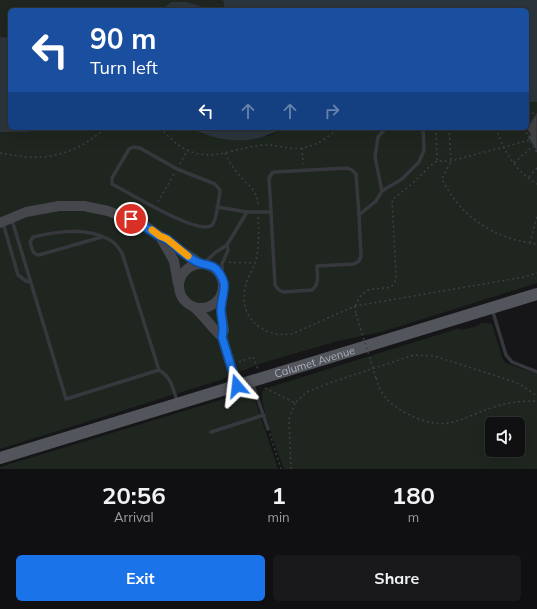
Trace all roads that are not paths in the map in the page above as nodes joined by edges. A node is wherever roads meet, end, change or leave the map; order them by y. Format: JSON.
{"nodes":[{"id":1,"x":384,"y":130,"type":"edge"},
{"id":2,"x":423,"y":130,"type":"edge"},
{"id":3,"x":382,"y":191,"type":"junction"},
{"id":4,"x":217,"y":207,"type":"junction"},
{"id":5,"x":247,"y":212,"type":"junction"},
{"id":6,"x":271,"y":212,"type":"junction"},
{"id":7,"x":359,"y":215,"type":"junction"},
{"id":8,"x":5,"y":221,"type":"edge"},
{"id":9,"x":160,"y":236,"type":"junction"},
{"id":10,"x":102,"y":237,"type":"junction"},
{"id":11,"x":227,"y":245,"type":"junction"},
{"id":12,"x":201,"y":263,"type":"junction"},
{"id":13,"x":222,"y":276,"type":"junction"},
{"id":14,"x":30,"y":282,"type":"junction"},
{"id":15,"x":179,"y":285,"type":"junction"},
{"id":16,"x":222,"y":294,"type":"junction"},
{"id":17,"x":537,"y":294,"type":"edge"},
{"id":18,"x":195,"y":308,"type":"junction"},
{"id":19,"x":492,"y":308,"type":"junction"},
{"id":20,"x":222,"y":337,"type":"junction"},
{"id":21,"x":159,"y":370,"type":"junction"},
{"id":22,"x":537,"y":372,"type":"edge"},
{"id":23,"x":252,"y":381,"type":"junction"},
{"id":24,"x":237,"y":386,"type":"junction"},
{"id":25,"x":178,"y":404,"type":"junction"},
{"id":26,"x":264,"y":415,"type":"junction"},
{"id":27,"x":268,"y":429,"type":"road end"},
{"id":28,"x":211,"y":432,"type":"dead end"},
{"id":29,"x":0,"y":458,"type":"edge"}],
"edges":[{"from":1,"to":3,"type":"lane"},
{"from":2,"to":3,"type":"lane"},
{"from":3,"to":7,"type":"lane"},
{"from":4,"to":4,"type":"lane"},
{"from":4,"to":5,"type":"lane"},
{"from":5,"to":6,"type":"lane"},
{"from":5,"to":11,"type":"lane"},
{"from":6,"to":7,"type":"lane"},
{"from":6,"to":7,"type":"lane"},
{"from":8,"to":9,"type":"main road"},
{"from":8,"to":14,"type":"lane"},
{"from":8,"to":14,"type":"lane"},
{"from":9,"to":12,"type":"main road"},
{"from":9,"to":15,"type":"main road"},
{"from":10,"to":10,"type":"lane"},
{"from":10,"to":21,"type":"lane"},
{"from":11,"to":12,"type":"lane"},
{"from":11,"to":13,"type":"lane"},
{"from":12,"to":13,"type":"main road"},
{"from":12,"to":15,"type":"main road"},
{"from":13,"to":16,"type":"main road"},
{"from":14,"to":21,"type":"lane"},
{"from":15,"to":18,"type":"main road"},
{"from":16,"to":18,"type":"main road"},
{"from":16,"to":20,"type":"main road"},
{"from":17,"to":19,"type":"main road","name":"Calumet Avenue"},
{"from":18,"to":20,"type":"main road"},
{"from":19,"to":22,"type":"lane"},
{"from":19,"to":23,"type":"main road","name":"Calumet Avenue"},
{"from":20,"to":24,"type":"main road"},
{"from":21,"to":25,"type":"lane"},
{"from":23,"to":24,"type":"main road","name":"Calumet Avenue"},
{"from":23,"to":26,"type":"lane"},
{"from":24,"to":25,"type":"main road","name":"Calumet Avenue"},
{"from":25,"to":29,"type":"main road","name":"Calumet Avenue"},
{"from":26,"to":27,"type":"lane"},
{"from":26,"to":28,"type":"lane"}]}
